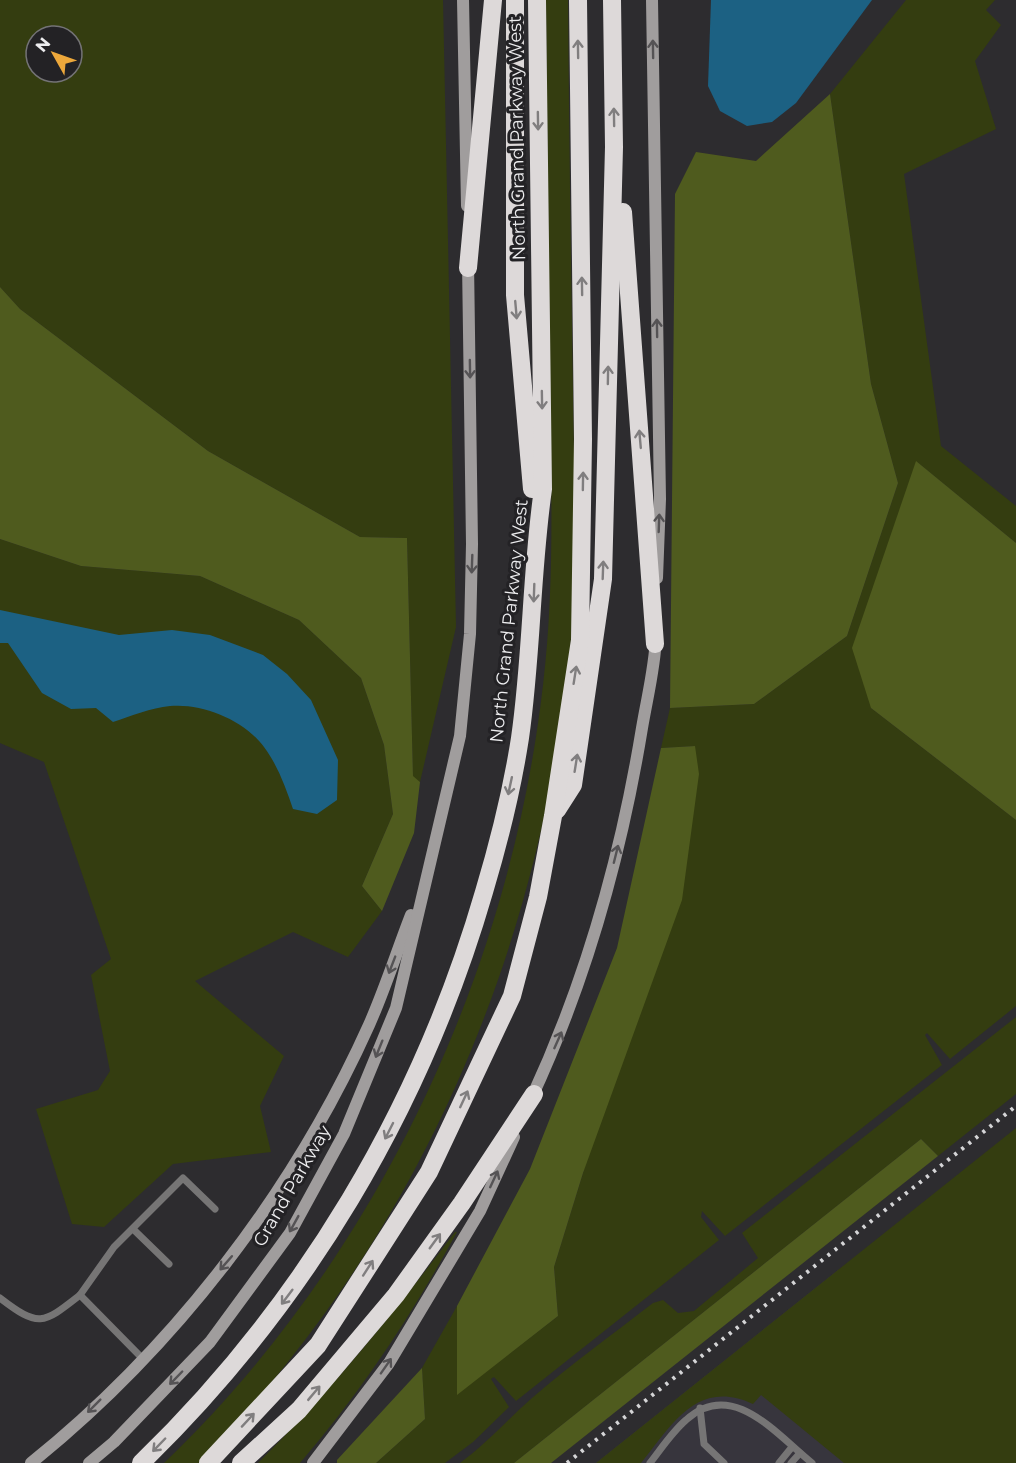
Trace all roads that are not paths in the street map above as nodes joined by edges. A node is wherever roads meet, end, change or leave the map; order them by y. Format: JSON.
{"nodes":[{"id":1,"x":463,"y":0,"type":"edge"},
{"id":2,"x":493,"y":0,"type":"edge"},
{"id":3,"x":515,"y":0,"type":"edge"},
{"id":4,"x":537,"y":0,"type":"edge"},
{"id":5,"x":578,"y":0,"type":"edge"},
{"id":6,"x":612,"y":0,"type":"edge"},
{"id":7,"x":652,"y":0,"type":"edge"},
{"id":8,"x":614,"y":147,"type":"junction"},
{"id":9,"x":468,"y":268,"type":"junction"},
{"id":10,"x":536,"y":535,"type":"junction"},
{"id":11,"x":656,"y":644,"type":"junction"},
{"id":12,"x":553,"y":816,"type":"junction"},
{"id":13,"x":428,"y":872,"type":"junction"},
{"id":14,"x":534,"y":1094,"type":"junction"},
{"id":15,"x":215,"y":1209,"type":"dead end"},
{"id":16,"x":133,"y":1229,"type":"junction"},
{"id":17,"x":169,"y":1264,"type":"dead end"},
{"id":18,"x":80,"y":1294,"type":"junction"},
{"id":19,"x":0,"y":1298,"type":"edge"},
{"id":20,"x":142,"y":1358,"type":"junction"},
{"id":21,"x":700,"y":1408,"type":"junction"},
{"id":22,"x":792,"y":1447,"type":"junction"},
{"id":23,"x":800,"y":1453,"type":"junction"},
{"id":24,"x":31,"y":1463,"type":"edge"},
{"id":25,"x":89,"y":1463,"type":"edge"},
{"id":26,"x":141,"y":1463,"type":"edge"},
{"id":27,"x":208,"y":1463,"type":"edge"},
{"id":28,"x":242,"y":1463,"type":"edge"},
{"id":29,"x":313,"y":1463,"type":"edge"},
{"id":30,"x":650,"y":1463,"type":"edge"},
{"id":31,"x":724,"y":1463,"type":"edge"},
{"id":32,"x":779,"y":1463,"type":"edge"},
{"id":33,"x":791,"y":1463,"type":"edge"},
{"id":34,"x":812,"y":1463,"type":"edge"}],
"edges":[{"from":1,"to":9,"type":"main road","name":"North Grand Parkway West"},
{"from":2,"to":9,"type":"highway"},
{"from":3,"to":10,"type":"highway","one_way":true},
{"from":4,"to":10,"type":"highway","name":"North Grand Parkway West","one_way":true},
{"from":12,"to":5,"type":"highway","one_way":true},
{"from":8,"to":6,"type":"highway","one_way":true},
{"from":11,"to":7,"type":"main road","one_way":true},
{"from":11,"to":8,"type":"highway","one_way":true},
{"from":12,"to":8,"type":"highway","one_way":true},
{"from":9,"to":13,"type":"main road","name":"North Grand Parkway West","one_way":true},
{"from":10,"to":26,"type":"highway","name":"North Grand Parkway West","one_way":true},
{"from":14,"to":11,"type":"main road","one_way":true},
{"from":27,"to":12,"type":"highway","one_way":true},
{"from":13,"to":20,"type":"main road","one_way":true},
{"from":13,"to":25,"type":"main road","name":"Grand Parkway","one_way":true},
{"from":28,"to":14,"type":"highway","one_way":true},
{"from":29,"to":14,"type":"main road","one_way":true},
{"from":15,"to":16,"type":"lane"},
{"from":16,"to":17,"type":"lane"},
{"from":16,"to":18,"type":"lane"},
{"from":18,"to":19,"type":"lane"},
{"from":18,"to":20,"type":"lane"},
{"from":20,"to":24,"type":"main road","one_way":true},
{"from":21,"to":22,"type":"lane"},
{"from":21,"to":30,"type":"lane"},
{"from":21,"to":31,"type":"lane"},
{"from":22,"to":23,"type":"lane"},
{"from":22,"to":32,"type":"lane"},
{"from":23,"to":33,"type":"lane"},
{"from":23,"to":34,"type":"lane"}]}
